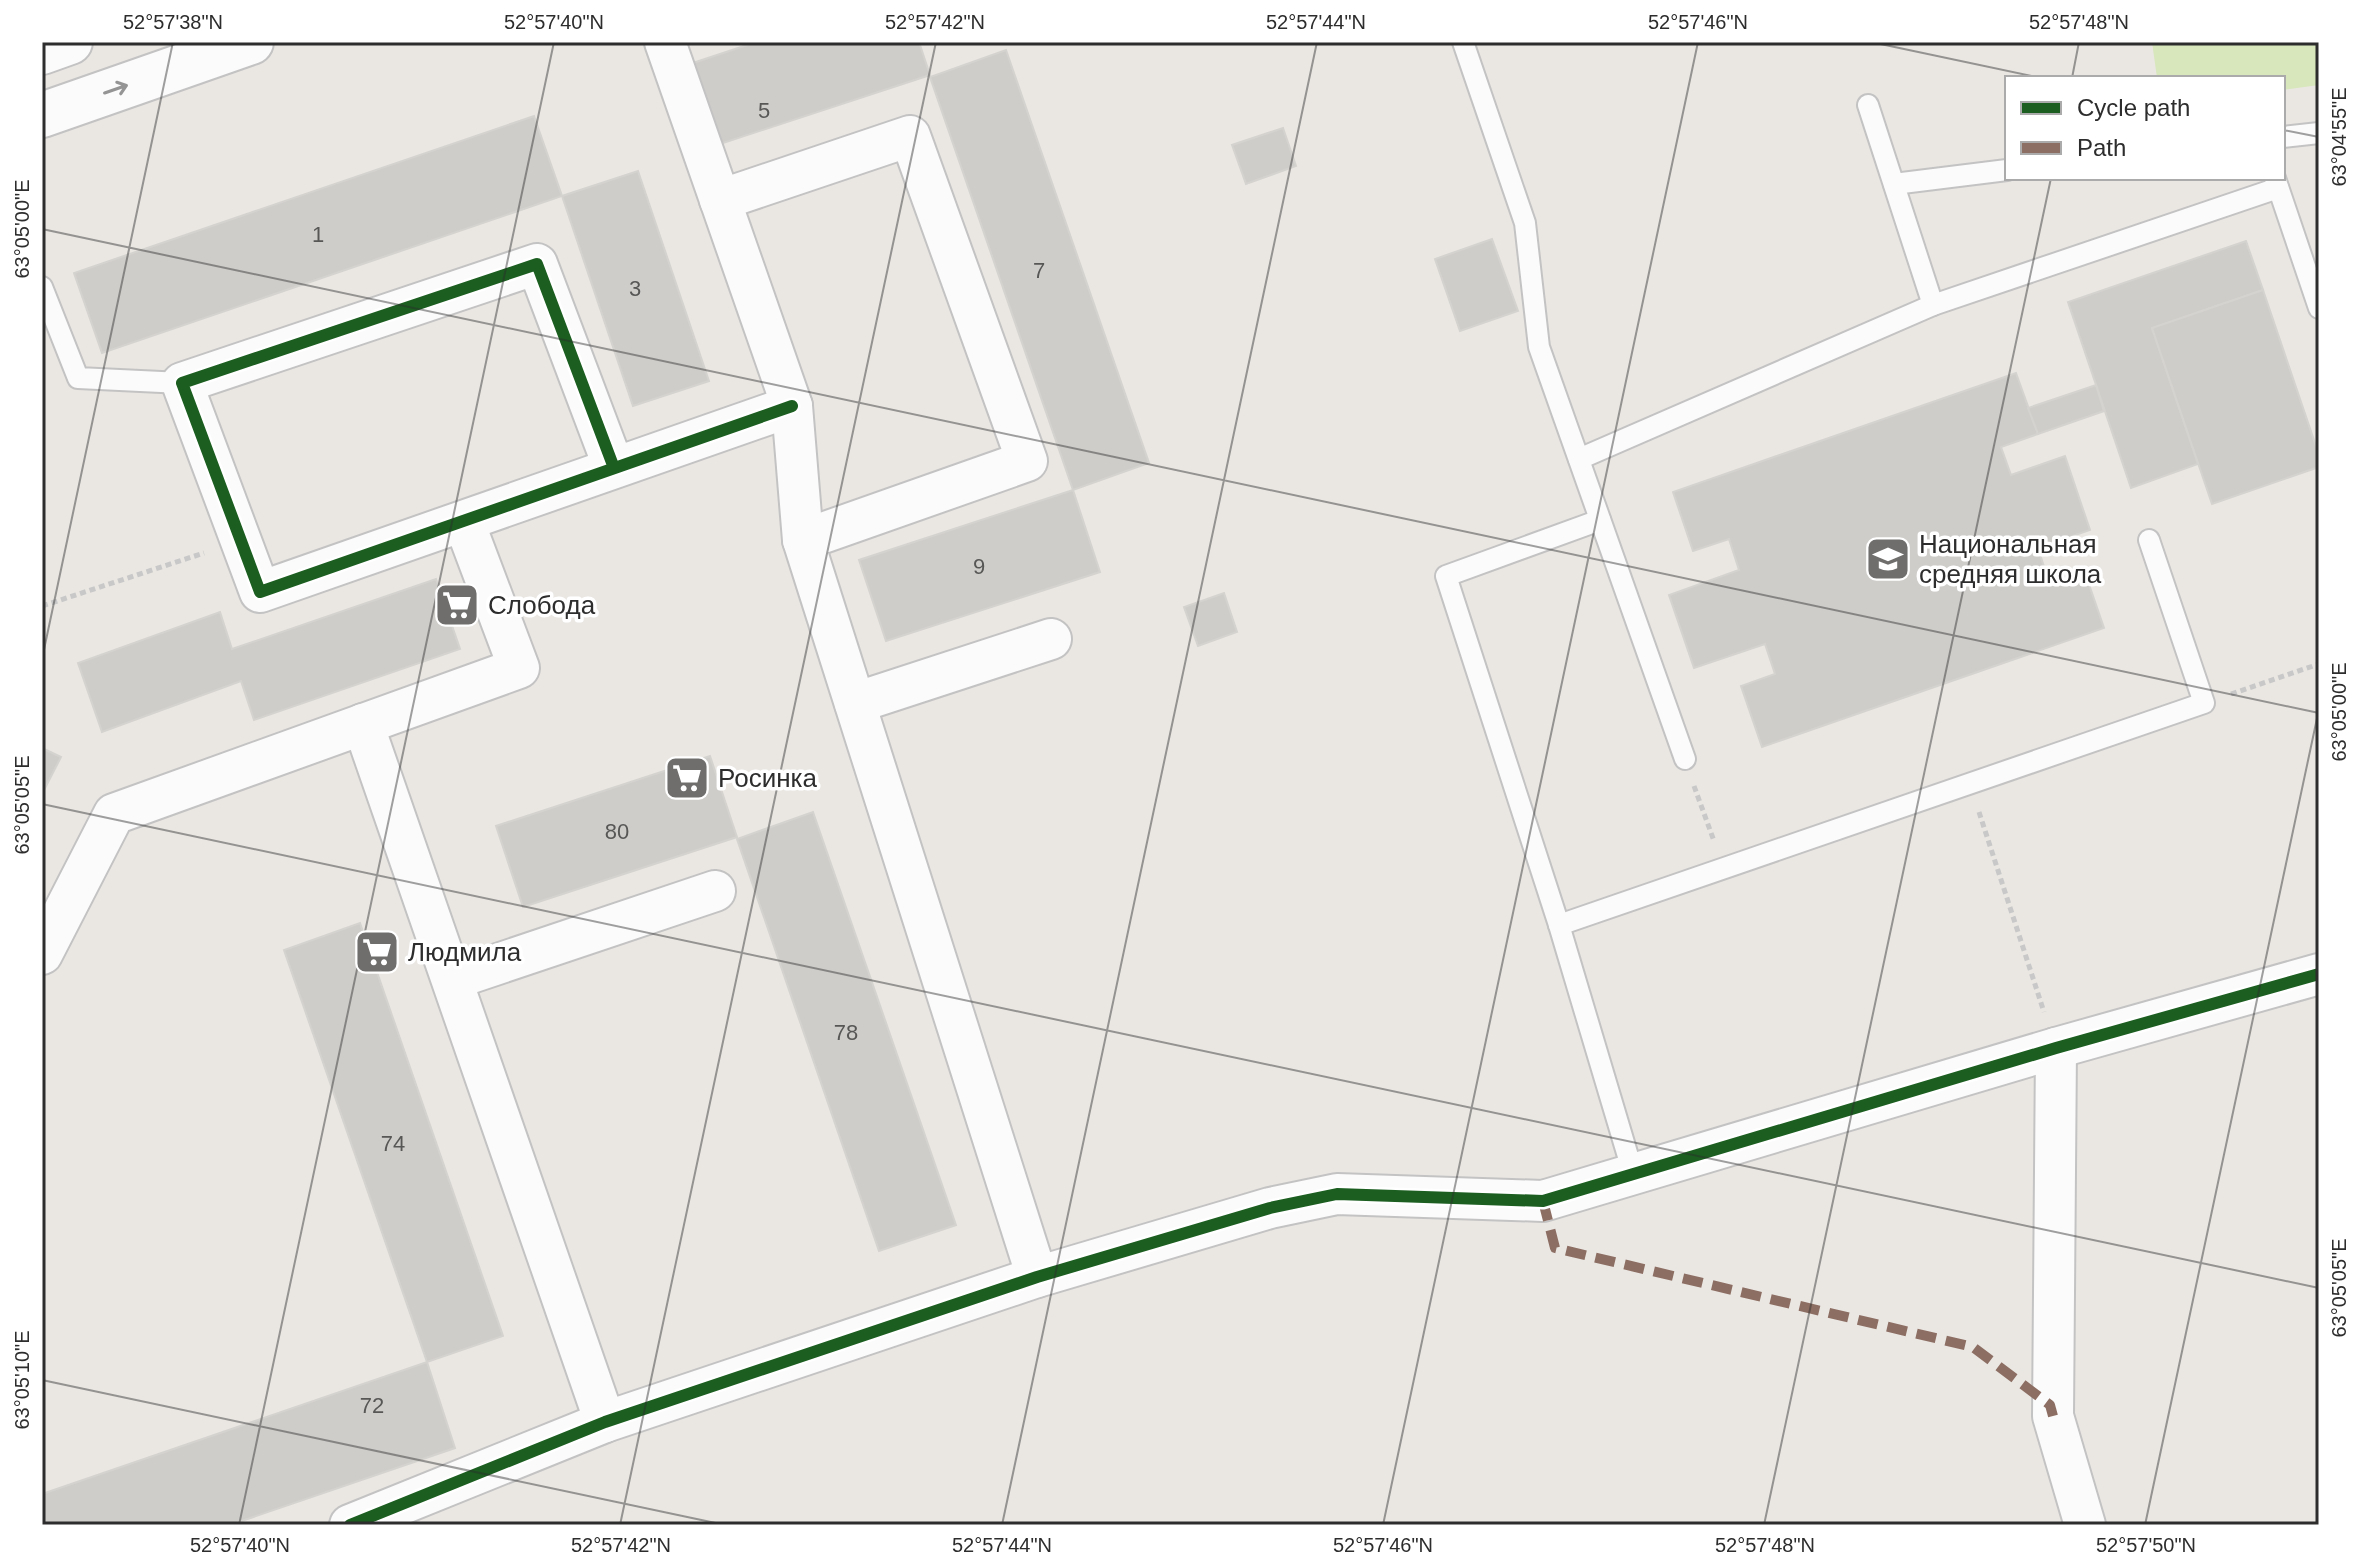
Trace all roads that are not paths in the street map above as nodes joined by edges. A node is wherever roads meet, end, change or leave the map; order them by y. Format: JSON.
{"nodes":[{"id":1,"x":70,"y":42,"type":"edge"},
{"id":2,"x":251,"y":42,"type":"edge"},
{"id":3,"x":665,"y":42,"type":"edge"},
{"id":4,"x":1463,"y":42,"type":"edge"},
{"id":5,"x":42,"y":52,"type":"edge"},
{"id":6,"x":1868,"y":105,"type":"dead end"},
{"id":7,"x":42,"y":115,"type":"edge"},
{"id":8,"x":2319,"y":133,"type":"edge"},
{"id":9,"x":2285,"y":137,"type":"edge"},
{"id":10,"x":2005,"y":170,"type":"edge"},
{"id":11,"x":2276,"y":183,"type":"edge"},
{"id":12,"x":1894,"y":184,"type":"junction"},
{"id":13,"x":720,"y":200,"type":"junction"},
{"id":14,"x":42,"y":287,"type":"edge"},
{"id":15,"x":1933,"y":305,"type":"junction"},
{"id":16,"x":2319,"y":308,"type":"edge"},
{"id":17,"x":182,"y":383,"type":"junction"},
{"id":18,"x":792,"y":406,"type":"junction"},
{"id":19,"x":1579,"y":459,"type":"junction"},
{"id":20,"x":614,"y":468,"type":"junction"},
{"id":21,"x":1600,"y":520,"type":"junction"},
{"id":22,"x":464,"y":522,"type":"junction"},
{"id":23,"x":803,"y":540,"type":"junction"},
{"id":24,"x":2149,"y":540,"type":"dead end"},
{"id":25,"x":1051,"y":639,"type":"dead end"},
{"id":26,"x":855,"y":703,"type":"junction"},
{"id":27,"x":363,"y":724,"type":"junction"},
{"id":28,"x":1685,"y":759,"type":"road end"},
{"id":29,"x":715,"y":891,"type":"dead end"},
{"id":30,"x":1559,"y":925,"type":"junction"},
{"id":31,"x":42,"y":954,"type":"edge"},
{"id":32,"x":2319,"y":974,"type":"edge"},
{"id":33,"x":453,"y":979,"type":"junction"},
{"id":34,"x":2056,"y":1048,"type":"junction"},
{"id":35,"x":1633,"y":1173,"type":"junction"},
{"id":36,"x":1037,"y":1277,"type":"junction"},
{"id":37,"x":605,"y":1422,"type":"junction"},
{"id":38,"x":350,"y":1525,"type":"edge"},
{"id":39,"x":2085,"y":1525,"type":"edge"}],
"edges":[{"from":1,"to":5,"type":"main road"},
{"from":7,"to":2,"type":"main road","one_way":true},
{"from":3,"to":13,"type":"street"},
{"from":4,"to":19,"type":"lane"},
{"from":6,"to":12,"type":"lane"},
{"from":8,"to":9,"type":"lane"},
{"from":10,"to":12,"type":"lane"},
{"from":11,"to":15,"type":"lane"},
{"from":11,"to":16,"type":"lane"},
{"from":12,"to":15,"type":"lane"},
{"from":13,"to":18,"type":"street"},
{"from":13,"to":23,"type":"street"},
{"from":14,"to":17,"type":"lane"},
{"from":15,"to":19,"type":"lane"},
{"from":17,"to":20,"type":"street"},
{"from":17,"to":22,"type":"street"},
{"from":18,"to":20,"type":"street"},
{"from":18,"to":23,"type":"street"},
{"from":19,"to":21,"type":"lane"},
{"from":20,"to":22,"type":"street"},
{"from":21,"to":28,"type":"lane"},
{"from":21,"to":30,"type":"lane"},
{"from":22,"to":27,"type":"street"},
{"from":23,"to":26,"type":"street"},
{"from":24,"to":30,"type":"lane"},
{"from":25,"to":26,"type":"street"},
{"from":26,"to":36,"type":"street"},
{"from":27,"to":31,"type":"street"},
{"from":27,"to":33,"type":"street"},
{"from":29,"to":33,"type":"street"},
{"from":30,"to":35,"type":"lane"},
{"from":32,"to":34,"type":"street"},
{"from":33,"to":37,"type":"street"},
{"from":34,"to":35,"type":"street"},
{"from":34,"to":39,"type":"street"},
{"from":35,"to":36,"type":"street"},
{"from":36,"to":37,"type":"street"},
{"from":37,"to":38,"type":"street"}]}
